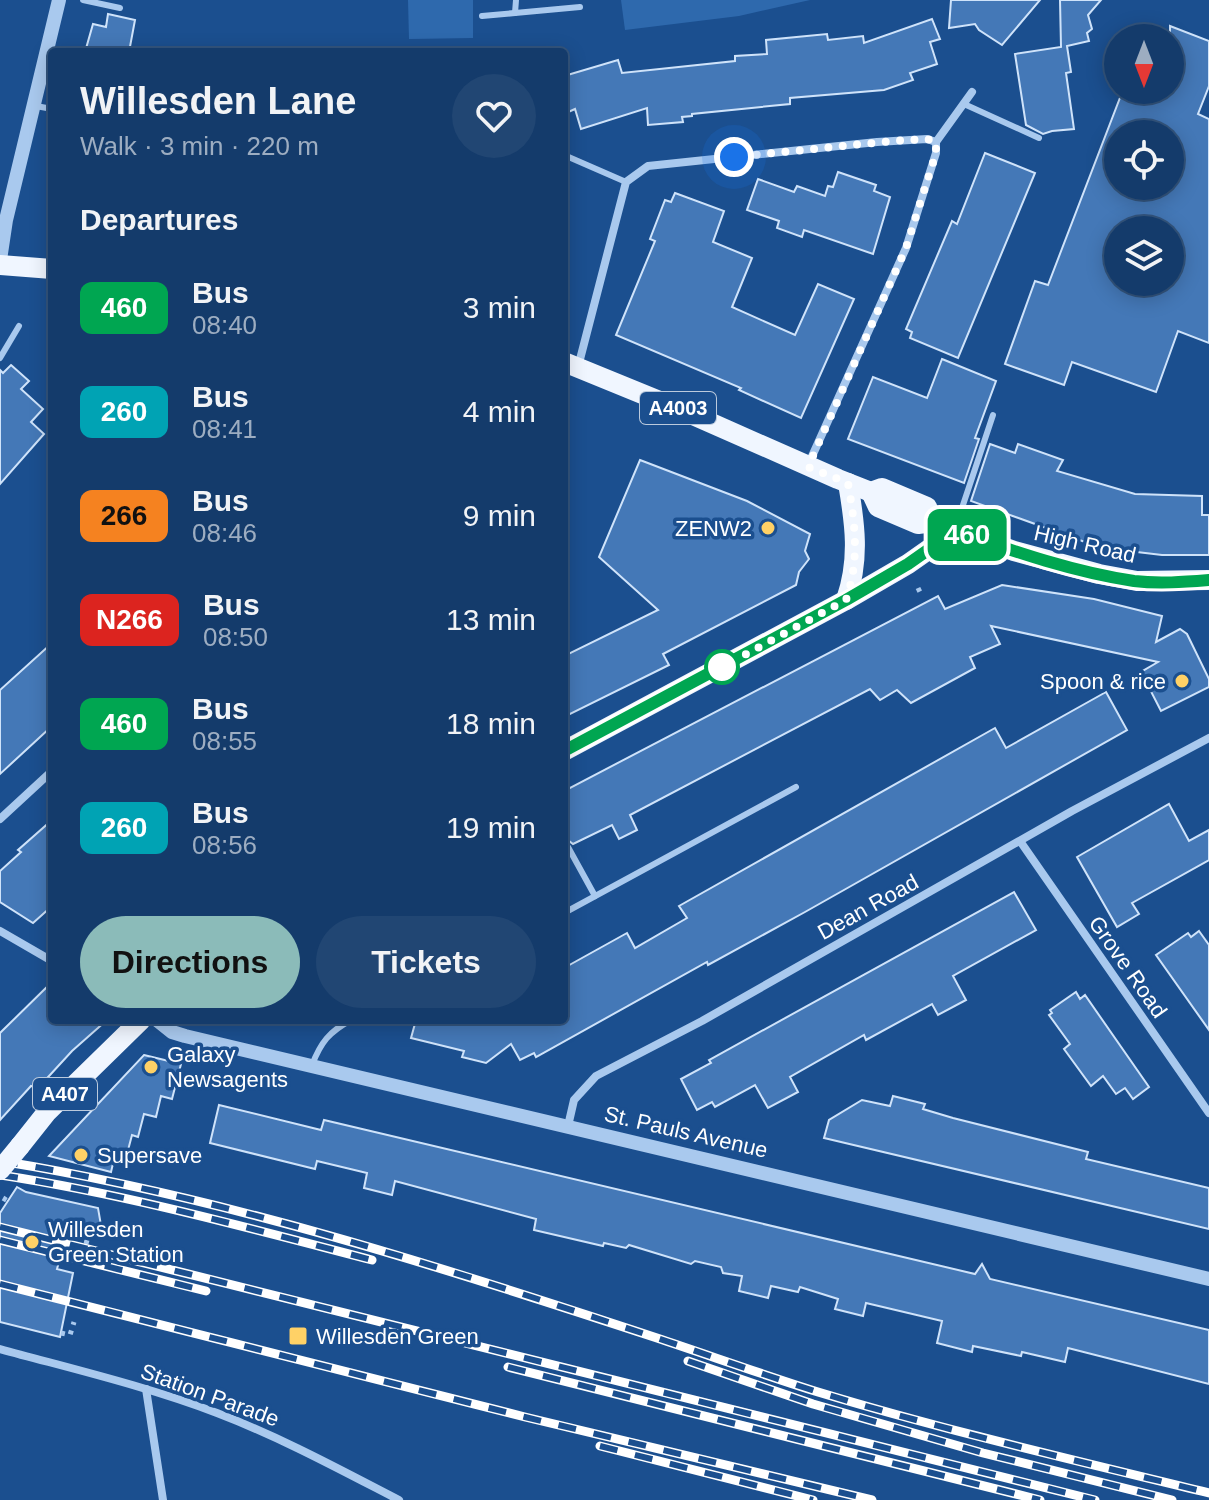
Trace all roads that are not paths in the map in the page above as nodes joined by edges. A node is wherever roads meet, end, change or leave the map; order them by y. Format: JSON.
{"nodes":[{"id":1,"x":59,"y":0,"type":"edge"},
{"id":2,"x":83,"y":0,"type":"edge"},
{"id":3,"x":516,"y":0,"type":"edge"},
{"id":4,"x":580,"y":7,"type":"dead end"},
{"id":5,"x":120,"y":8,"type":"dead end"},
{"id":6,"x":515,"y":13,"type":"junction"},
{"id":7,"x":482,"y":16,"type":"dead end"},
{"id":8,"x":972,"y":92,"type":"dead end"},
{"id":9,"x":964,"y":104,"type":"junction"},
{"id":10,"x":33,"y":106,"type":"junction"},
{"id":11,"x":48,"y":108,"type":"edge"},
{"id":12,"x":1039,"y":138,"type":"dead end"},
{"id":13,"x":936,"y":142,"type":"junction"},
{"id":14,"x":568,"y":157,"type":"edge"},
{"id":15,"x":626,"y":182,"type":"junction"},
{"id":16,"x":0,"y":262,"type":"edge"},
{"id":17,"x":48,"y":268,"type":"edge"},
{"id":18,"x":19,"y":326,"type":"dead end"},
{"id":19,"x":0,"y":358,"type":"edge"},
{"id":20,"x":571,"y":365,"type":"edge"},
{"id":21,"x":993,"y":415,"type":"dead end"},
{"id":22,"x":808,"y":467,"type":"junction"},
{"id":23,"x":848,"y":483,"type":"junction"},
{"id":24,"x":955,"y":531,"type":"junction"},
{"id":25,"x":1209,"y":580,"type":"edge"},
{"id":26,"x":846,"y":600,"type":"junction"},
{"id":27,"x":1209,"y":738,"type":"edge"},
{"id":28,"x":568,"y":749,"type":"edge"},
{"id":29,"x":48,"y":775,"type":"edge"},
{"id":30,"x":796,"y":787,"type":"dead end"},
{"id":31,"x":0,"y":819,"type":"edge"},
{"id":32,"x":1020,"y":841,"type":"junction"},
{"id":33,"x":568,"y":847,"type":"dead end"},
{"id":34,"x":595,"y":896,"type":"junction"},
{"id":35,"x":568,"y":911,"type":"edge"},
{"id":36,"x":0,"y":931,"type":"edge"},
{"id":37,"x":48,"y":959,"type":"edge"},
{"id":38,"x":137,"y":1024,"type":"edge"},
{"id":39,"x":162,"y":1024,"type":"edge"},
{"id":40,"x":344,"y":1024,"type":"edge"},
{"id":41,"x":312,"y":1065,"type":"junction"},
{"id":42,"x":1209,"y":1113,"type":"edge"},
{"id":43,"x":568,"y":1126,"type":"junction"},
{"id":44,"x":0,"y":1170,"type":"edge"},
{"id":45,"x":1209,"y":1279,"type":"edge"},
{"id":46,"x":0,"y":1349,"type":"edge"},
{"id":47,"x":146,"y":1389,"type":"junction"},
{"id":48,"x":163,"y":1500,"type":"edge"},
{"id":49,"x":399,"y":1500,"type":"edge"}],
"edges":[{"from":1,"to":10,"type":"street"},
{"from":2,"to":5,"type":"lane"},
{"from":3,"to":6,"type":"lane"},
{"from":4,"to":6,"type":"lane"},
{"from":6,"to":7,"type":"lane"},
{"from":8,"to":9,"type":"street"},
{"from":9,"to":12,"type":"lane"},
{"from":9,"to":13,"type":"street"},
{"from":10,"to":11,"type":"lane"},
{"from":10,"to":16,"type":"street"},
{"from":13,"to":15,"type":"street"},
{"from":13,"to":22,"type":"street"},
{"from":14,"to":15,"type":"lane"},
{"from":15,"to":20,"type":"street"},
{"from":16,"to":17,"type":"main road"},
{"from":18,"to":19,"type":"lane"},
{"from":20,"to":22,"type":"main road","number":"A4003"},
{"from":21,"to":24,"type":"lane"},
{"from":22,"to":23,"type":"main road","number":"A4003"},
{"from":23,"to":24,"type":"main road","number":"A4003"},
{"from":23,"to":26,"type":"main road"},
{"from":24,"to":25,"type":"main road","name":"High Road"},
{"from":24,"to":26,"type":"main road"},
{"from":26,"to":28,"type":"main road"},
{"from":27,"to":32,"type":"street","name":"Dean Road"},
{"from":29,"to":31,"type":"street"},
{"from":30,"to":34,"type":"lane"},
{"from":32,"to":42,"type":"street","name":"Grove Road"},
{"from":32,"to":43,"type":"street","name":"Dean Road"},
{"from":33,"to":34,"type":"lane"},
{"from":34,"to":35,"type":"lane"},
{"from":36,"to":37,"type":"street"},
{"from":38,"to":44,"type":"main road","number":"A407","bridge":true},
{"from":39,"to":41,"type":"street","name":"St. Pauls Avenue"},
{"from":40,"to":41,"type":"lane"},
{"from":41,"to":43,"type":"street","name":"St. Pauls Avenue"},
{"from":43,"to":45,"type":"street","name":"St. Pauls Avenue"},
{"from":46,"to":47,"type":"street","name":"Station Parade"},
{"from":47,"to":48,"type":"street"},
{"from":47,"to":49,"type":"street","name":"Station Parade"}]}
